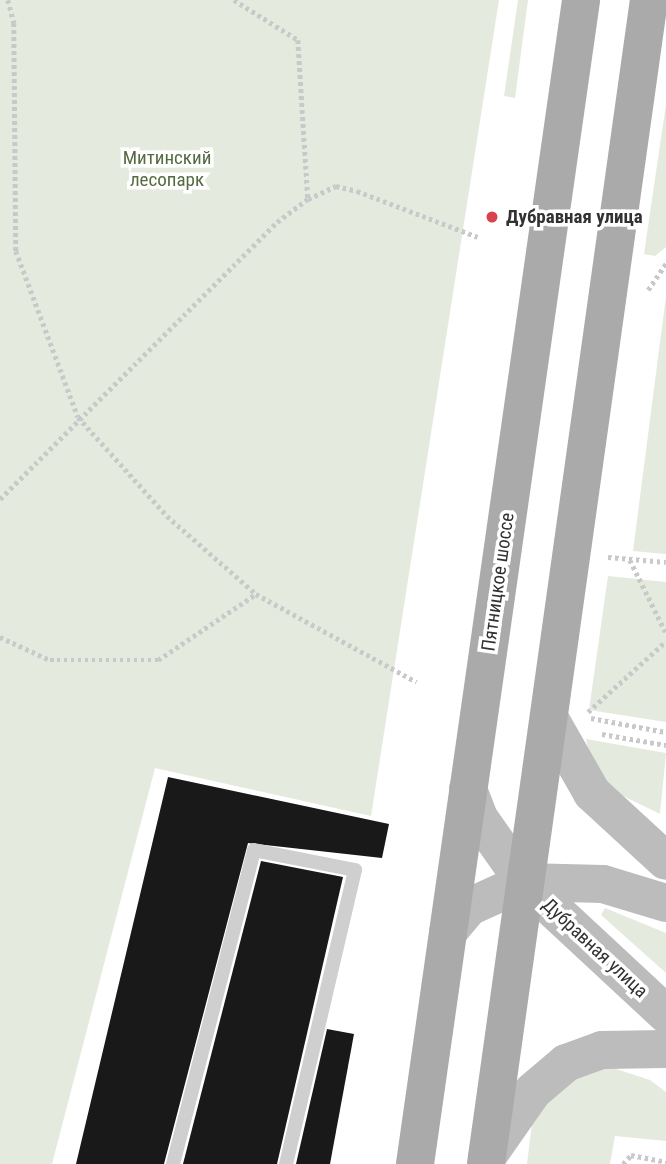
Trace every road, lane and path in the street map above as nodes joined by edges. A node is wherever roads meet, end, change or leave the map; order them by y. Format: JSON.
{"nodes":[{"id":1,"x":8,"y":0,"type":"edge"},
{"id":2,"x":234,"y":0,"type":"edge"},
{"id":3,"x":581,"y":0,"type":"edge"},
{"id":4,"x":649,"y":0,"type":"edge"},
{"id":5,"x":308,"y":199,"type":"junction"},
{"id":6,"x":478,"y":237,"type":"dead end"},
{"id":7,"x":78,"y":417,"type":"junction"},
{"id":8,"x":0,"y":499,"type":"edge"},
{"id":9,"x":604,"y":557,"type":"dead end"},
{"id":10,"x":629,"y":559,"type":"dead end"},
{"id":11,"x":602,"y":570,"type":"dead end"},
{"id":12,"x":256,"y":594,"type":"junction"},
{"id":13,"x":666,"y":633,"type":"edge"},
{"id":14,"x":0,"y":637,"type":"edge"},
{"id":15,"x":666,"y":641,"type":"edge"},
{"id":16,"x":417,"y":682,"type":"dead end"},
{"id":17,"x":584,"y":703,"type":"dead end"},
{"id":18,"x":551,"y":721,"type":"junction"},
{"id":19,"x":666,"y":732,"type":"edge"},
{"id":20,"x":666,"y":745,"type":"edge"},
{"id":21,"x":468,"y":789,"type":"junction"},
{"id":22,"x":666,"y":861,"type":"edge"},
{"id":23,"x":524,"y":882,"type":"junction"},
{"id":24,"x":666,"y":903,"type":"edge"},
{"id":25,"x":448,"y":932,"type":"junction"},
{"id":26,"x":666,"y":1014,"type":"edge"},
{"id":27,"x":666,"y":1049,"type":"edge"},
{"id":28,"x":487,"y":1161,"type":"edge"},
{"id":29,"x":666,"y":1162,"type":"edge"},
{"id":30,"x":173,"y":1164,"type":"edge"},
{"id":31,"x":286,"y":1164,"type":"edge"},
{"id":32,"x":415,"y":1164,"type":"edge"},
{"id":33,"x":623,"y":1164,"type":"edge"}],
"edges":[{"from":1,"to":7,"type":"path"},
{"from":2,"to":5,"type":"path"},
{"from":3,"to":21,"type":"main road","name":"Пятницкое шоссе"},
{"from":4,"to":18,"type":"main road"},
{"from":5,"to":6,"type":"path"},
{"from":5,"to":7,"type":"path"},
{"from":7,"to":8,"type":"path"},
{"from":7,"to":12,"type":"path"},
{"from":9,"to":11,"type":"path"},
{"from":10,"to":13,"type":"path"},
{"from":12,"to":14,"type":"path"},
{"from":12,"to":16,"type":"path"},
{"from":15,"to":17,"type":"path"},
{"from":18,"to":22,"type":"main road"},
{"from":18,"to":23,"type":"main road"},
{"from":19,"to":20,"type":"path"},
{"from":21,"to":23,"type":"main road","name":"Дубравная улица"},
{"from":21,"to":25,"type":"main road","name":"Пятницкое шоссе"},
{"from":23,"to":24,"type":"main road","name":"Дубравная улица"},
{"from":23,"to":25,"type":"main road","name":"Дубравная улица"},
{"from":23,"to":26,"type":"main road","name":"Дубравная улица"},
{"from":23,"to":28,"type":"main road"},
{"from":25,"to":32,"type":"main road","name":"Пятницкое шоссе"},
{"from":27,"to":28,"type":"main road"},
{"from":29,"to":33,"type":"path"},
{"from":30,"to":31,"type":"lane"}]}
